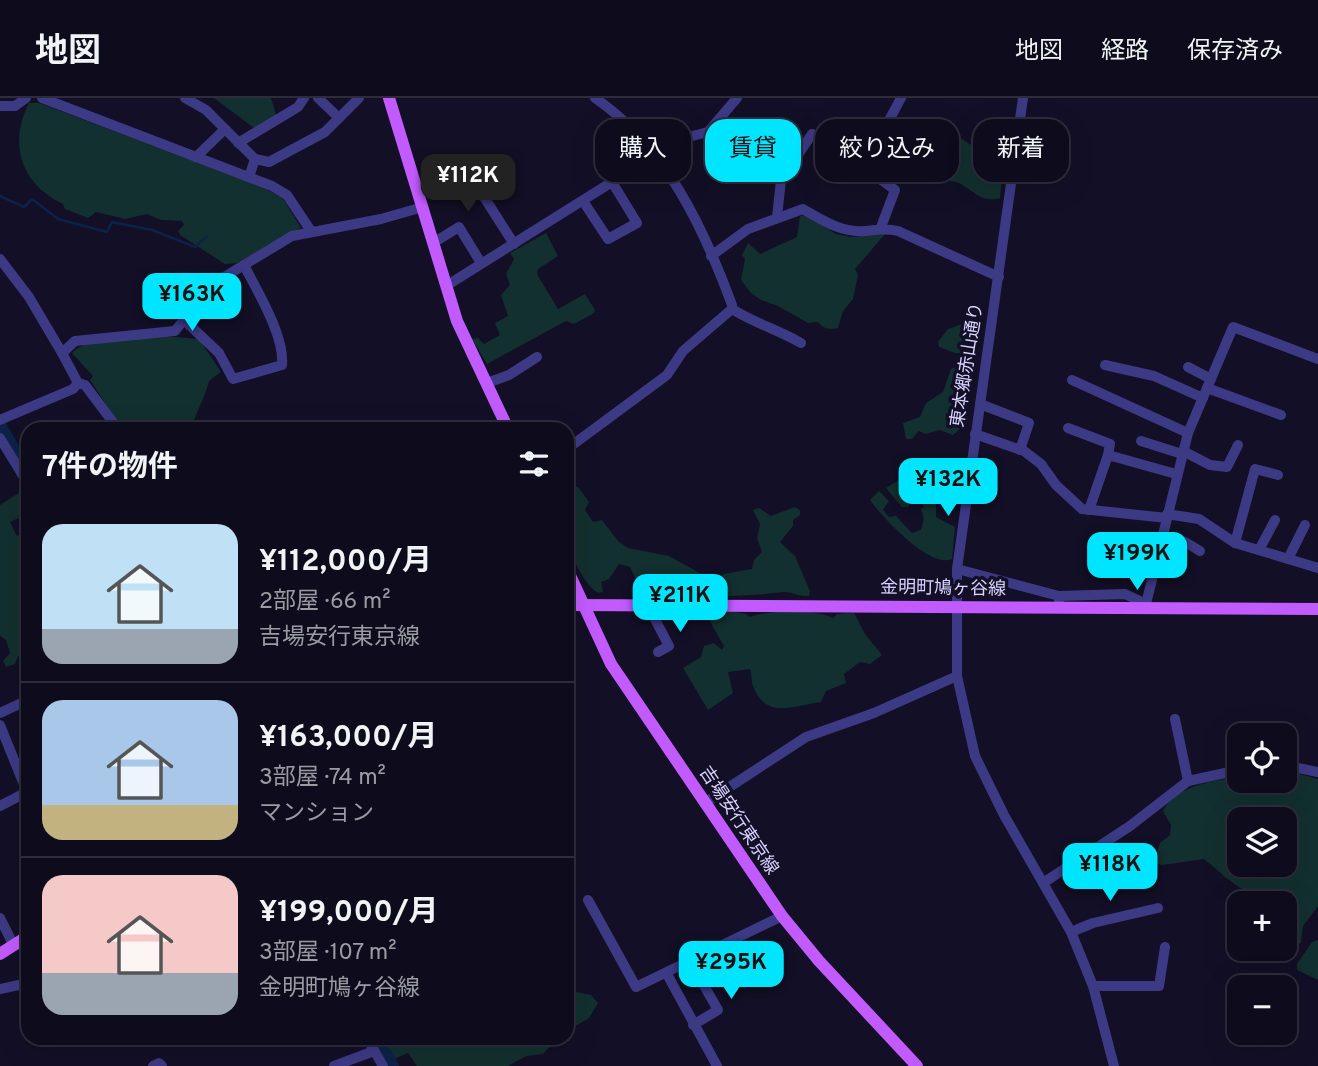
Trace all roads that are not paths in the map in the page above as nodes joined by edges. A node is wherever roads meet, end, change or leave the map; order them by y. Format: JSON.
{"nodes":[{"id":1,"x":26,"y":98,"type":"edge"},
{"id":2,"x":42,"y":98,"type":"edge"},
{"id":3,"x":185,"y":98,"type":"edge"},
{"id":4,"x":304,"y":98,"type":"edge"},
{"id":5,"x":318,"y":98,"type":"edge"},
{"id":6,"x":359,"y":98,"type":"edge"},
{"id":7,"x":389,"y":98,"type":"edge"},
{"id":8,"x":595,"y":98,"type":"edge"},
{"id":9,"x":737,"y":98,"type":"edge"},
{"id":10,"x":901,"y":98,"type":"edge"},
{"id":11,"x":1023,"y":98,"type":"edge"},
{"id":12,"x":0,"y":106,"type":"edge"},
{"id":13,"x":339,"y":118,"type":"junction"},
{"id":14,"x":625,"y":119,"type":"edge"},
{"id":15,"x":225,"y":129,"type":"junction"},
{"id":16,"x":813,"y":134,"type":"dead end"},
{"id":17,"x":691,"y":136,"type":"edge"},
{"id":18,"x":239,"y":143,"type":"junction"},
{"id":19,"x":196,"y":157,"type":"junction"},
{"id":20,"x":255,"y":159,"type":"junction"},
{"id":21,"x":249,"y":177,"type":"junction"},
{"id":22,"x":612,"y":182,"type":"joint"},
{"id":23,"x":675,"y":182,"type":"edge"},
{"id":24,"x":419,"y":192,"type":"junction"},
{"id":25,"x":583,"y":201,"type":"junction"},
{"id":26,"x":423,"y":207,"type":"junction"},
{"id":27,"x":777,"y":217,"type":"junction"},
{"id":28,"x":881,"y":227,"type":"junction"},
{"id":29,"x":311,"y":231,"type":"junction"},
{"id":30,"x":433,"y":243,"type":"junction"},
{"id":31,"x":514,"y":244,"type":"junction"},
{"id":32,"x":711,"y":257,"type":"junction"},
{"id":33,"x":0,"y":259,"type":"edge"},
{"id":34,"x":481,"y":263,"type":"junction"},
{"id":35,"x":244,"y":265,"type":"junction"},
{"id":36,"x":999,"y":277,"type":"junction"},
{"id":37,"x":446,"y":286,"type":"junction"},
{"id":38,"x":732,"y":309,"type":"junction"},
{"id":39,"x":183,"y":319,"type":"junction"},
{"id":40,"x":801,"y":344,"type":"dead end"},
{"id":41,"x":62,"y":353,"type":"junction"},
{"id":42,"x":537,"y":357,"type":"dead end"},
{"id":43,"x":1318,"y":359,"type":"edge"},
{"id":44,"x":1105,"y":365,"type":"dead end"},
{"id":45,"x":1188,"y":367,"type":"dead end"},
{"id":46,"x":1072,"y":380,"type":"dead end"},
{"id":47,"x":78,"y":383,"type":"junction"},
{"id":48,"x":487,"y":383,"type":"junction"},
{"id":49,"x":1207,"y":388,"type":"junction"},
{"id":50,"x":980,"y":404,"type":"junction"},
{"id":51,"x":1281,"y":415,"type":"dead end"},
{"id":52,"x":0,"y":421,"type":"edge"},
{"id":53,"x":113,"y":422,"type":"edge"},
{"id":54,"x":505,"y":422,"type":"edge"},
{"id":55,"x":1068,"y":428,"type":"dead end"},
{"id":56,"x":1188,"y":433,"type":"junction"},
{"id":57,"x":975,"y":434,"type":"junction"},
{"id":58,"x":0,"y":438,"type":"edge"},
{"id":59,"x":1141,"y":441,"type":"dead end"},
{"id":60,"x":574,"y":444,"type":"edge"},
{"id":61,"x":1238,"y":445,"type":"dead end"},
{"id":62,"x":1020,"y":450,"type":"junction"},
{"id":63,"x":1182,"y":453,"type":"junction"},
{"id":64,"x":1108,"y":455,"type":"junction"},
{"id":65,"x":21,"y":472,"type":"edge"},
{"id":66,"x":1176,"y":474,"type":"junction"},
{"id":67,"x":1278,"y":475,"type":"dead end"},
{"id":68,"x":1089,"y":510,"type":"junction"},
{"id":69,"x":1167,"y":516,"type":"junction"},
{"id":70,"x":1275,"y":520,"type":"dead end"},
{"id":71,"x":1305,"y":525,"type":"dead end"},
{"id":72,"x":1162,"y":536,"type":"junction"},
{"id":73,"x":1235,"y":543,"type":"junction"},
{"id":74,"x":1259,"y":550,"type":"junction"},
{"id":75,"x":1200,"y":551,"type":"dead end"},
{"id":76,"x":1288,"y":559,"type":"junction"},
{"id":77,"x":1317,"y":566,"type":"edge"},
{"id":78,"x":957,"y":569,"type":"junction"},
{"id":79,"x":574,"y":586,"type":"edge"},
{"id":80,"x":1059,"y":601,"type":"junction"},
{"id":81,"x":647,"y":604,"type":"junction"},
{"id":82,"x":582,"y":605,"type":"junction"},
{"id":83,"x":574,"y":606,"type":"edge"},
{"id":84,"x":955,"y":606,"type":"junction"},
{"id":85,"x":1146,"y":606,"type":"junction"},
{"id":86,"x":1318,"y":609,"type":"edge"},
{"id":87,"x":658,"y":652,"type":"dead end"},
{"id":88,"x":957,"y":676,"type":"junction"},
{"id":89,"x":21,"y":703,"type":"edge"},
{"id":90,"x":0,"y":713,"type":"edge"},
{"id":91,"x":1175,"y":719,"type":"dead end"},
{"id":92,"x":0,"y":725,"type":"edge"},
{"id":93,"x":21,"y":762,"type":"edge"},
{"id":94,"x":1297,"y":768,"type":"edge"},
{"id":95,"x":1318,"y":772,"type":"edge"},
{"id":96,"x":1227,"y":773,"type":"edge"},
{"id":97,"x":1188,"y":781,"type":"junction"},
{"id":98,"x":21,"y":796,"type":"edge"},
{"id":99,"x":705,"y":803,"type":"junction"},
{"id":100,"x":0,"y":806,"type":"edge"},
{"id":101,"x":1043,"y":883,"type":"junction"},
{"id":102,"x":588,"y":900,"type":"dead end"},
{"id":103,"x":1158,"y":908,"type":"dead end"},
{"id":104,"x":782,"y":916,"type":"junction"},
{"id":105,"x":0,"y":918,"type":"edge"},
{"id":106,"x":1071,"y":932,"type":"junction"},
{"id":107,"x":21,"y":941,"type":"edge"},
{"id":108,"x":13,"y":946,"type":"junction"},
{"id":109,"x":1165,"y":947,"type":"dead end"},
{"id":110,"x":0,"y":954,"type":"edge"},
{"id":111,"x":690,"y":961,"type":"junction"},
{"id":112,"x":667,"y":974,"type":"junction"},
{"id":113,"x":21,"y":984,"type":"edge"},
{"id":114,"x":1093,"y":986,"type":"junction"},
{"id":115,"x":0,"y":989,"type":"edge"},
{"id":116,"x":693,"y":1025,"type":"junction"},
{"id":117,"x":371,"y":1045,"type":"edge"},
{"id":118,"x":374,"y":1051,"type":"junction"},
{"id":119,"x":153,"y":1066,"type":"edge"},
{"id":120,"x":162,"y":1066,"type":"edge"},
{"id":121,"x":334,"y":1066,"type":"edge"},
{"id":122,"x":383,"y":1066,"type":"edge"},
{"id":123,"x":717,"y":1066,"type":"edge"},
{"id":124,"x":917,"y":1066,"type":"edge"},
{"id":125,"x":1114,"y":1066,"type":"edge"}],
"edges":[{"from":1,"to":12,"type":"street"},
{"from":2,"to":19,"type":"street"},
{"from":3,"to":15,"type":"street"},
{"from":4,"to":18,"type":"street"},
{"from":5,"to":13,"type":"street"},
{"from":6,"to":13,"type":"street"},
{"from":7,"to":24,"type":"main road"},
{"from":8,"to":14,"type":"street"},
{"from":9,"to":17,"type":"street"},
{"from":10,"to":28,"type":"street"},
{"from":11,"to":36,"type":"street","name":"東本郷赤山通り"},
{"from":13,"to":20,"type":"street"},
{"from":15,"to":18,"type":"street"},
{"from":15,"to":19,"type":"street"},
{"from":16,"to":27,"type":"street"},
{"from":18,"to":20,"type":"street"},
{"from":19,"to":21,"type":"street"},
{"from":20,"to":21,"type":"street"},
{"from":21,"to":29,"type":"street"},
{"from":22,"to":25,"type":"street"},
{"from":22,"to":25,"type":"street"},
{"from":23,"to":32,"type":"street"},
{"from":24,"to":26,"type":"main road"},
{"from":24,"to":31,"type":"street"},
{"from":25,"to":31,"type":"street"},
{"from":26,"to":29,"type":"street"},
{"from":26,"to":30,"type":"main road"},
{"from":27,"to":28,"type":"street"},
{"from":27,"to":32,"type":"street"},
{"from":28,"to":36,"type":"street"},
{"from":29,"to":35,"type":"street"},
{"from":30,"to":34,"type":"street"},
{"from":30,"to":37,"type":"main road"},
{"from":31,"to":34,"type":"street"},
{"from":32,"to":38,"type":"street"},
{"from":33,"to":41,"type":"street"},
{"from":34,"to":37,"type":"street"},
{"from":35,"to":39,"type":"street"},
{"from":35,"to":39,"type":"street"},
{"from":36,"to":50,"type":"street","name":"東本郷赤山通り"},
{"from":37,"to":48,"type":"main road"},
{"from":38,"to":40,"type":"street"},
{"from":38,"to":60,"type":"street"},
{"from":39,"to":41,"type":"street"},
{"from":41,"to":47,"type":"street"},
{"from":42,"to":48,"type":"street"},
{"from":43,"to":49,"type":"street"},
{"from":44,"to":49,"type":"street"},
{"from":45,"to":49,"type":"street"},
{"from":46,"to":56,"type":"street"},
{"from":47,"to":52,"type":"street"},
{"from":47,"to":53,"type":"street"},
{"from":48,"to":54,"type":"main road"},
{"from":49,"to":51,"type":"street"},
{"from":49,"to":56,"type":"street"},
{"from":50,"to":57,"type":"street","name":"東本郷赤山通り"},
{"from":50,"to":62,"type":"street"},
{"from":55,"to":64,"type":"street"},
{"from":56,"to":63,"type":"street"},
{"from":57,"to":62,"type":"street"},
{"from":57,"to":78,"type":"street","name":"東本郷赤山通り"},
{"from":58,"to":65,"type":"street"},
{"from":59,"to":63,"type":"street"},
{"from":61,"to":63,"type":"street"},
{"from":62,"to":68,"type":"street"},
{"from":63,"to":66,"type":"street"},
{"from":64,"to":66,"type":"street"},
{"from":64,"to":68,"type":"street"},
{"from":66,"to":69,"type":"street"},
{"from":67,"to":73,"type":"street"},
{"from":68,"to":69,"type":"street"},
{"from":69,"to":72,"type":"street"},
{"from":69,"to":73,"type":"street"},
{"from":70,"to":74,"type":"street"},
{"from":71,"to":76,"type":"street"},
{"from":72,"to":75,"type":"street"},
{"from":72,"to":85,"type":"street"},
{"from":73,"to":74,"type":"street"},
{"from":74,"to":76,"type":"street"},
{"from":76,"to":77,"type":"street"},
{"from":78,"to":80,"type":"street"},
{"from":78,"to":84,"type":"street","name":"東本郷赤山通り"},
{"from":79,"to":82,"type":"main road","name":"吉場安行東京線"},
{"from":80,"to":84,"type":"main road","name":"金明町鳩ヶ谷線"},
{"from":80,"to":85,"type":"main road","name":"金明町鳩ヶ谷線"},
{"from":81,"to":82,"type":"main road","name":"金明町鳩ヶ谷線"},
{"from":81,"to":84,"type":"main road","name":"金明町鳩ヶ谷線"},
{"from":81,"to":87,"type":"street"},
{"from":82,"to":83,"type":"main road","name":"金明町鳩ヶ谷線"},
{"from":82,"to":99,"type":"main road","name":"吉場安行東京線"},
{"from":84,"to":88,"type":"street","name":"東本郷赤山通り"},
{"from":85,"to":86,"type":"main road","name":"金明町鳩ヶ谷線"},
{"from":88,"to":99,"type":"street"},
{"from":88,"to":101,"type":"street","name":"東本郷赤山通り"},
{"from":89,"to":90,"type":"street"},
{"from":91,"to":97,"type":"street"},
{"from":92,"to":93,"type":"street"},
{"from":94,"to":95,"type":"street"},
{"from":96,"to":97,"type":"street"},
{"from":97,"to":101,"type":"street"},
{"from":98,"to":100,"type":"street"},
{"from":99,"to":104,"type":"main road","name":"吉場安行東京線"},
{"from":101,"to":106,"type":"street","name":"東本郷赤山通り"},
{"from":102,"to":112,"type":"street"},
{"from":103,"to":106,"type":"street"},
{"from":104,"to":111,"type":"street"},
{"from":104,"to":124,"type":"main road","name":"吉場安行東京線"},
{"from":105,"to":108,"type":"street"},
{"from":106,"to":114,"type":"street","name":"東本郷赤山通り"},
{"from":107,"to":108,"type":"main road"},
{"from":108,"to":110,"type":"main road"},
{"from":109,"to":114,"type":"street"},
{"from":111,"to":112,"type":"street"},
{"from":111,"to":116,"type":"street"},
{"from":112,"to":116,"type":"street"},
{"from":113,"to":115,"type":"street"},
{"from":114,"to":125,"type":"street","name":"東本郷赤山通り"},
{"from":116,"to":123,"type":"street"},
{"from":117,"to":118,"type":"street"},
{"from":118,"to":121,"type":"street"},
{"from":118,"to":122,"type":"street"},
{"from":119,"to":120,"type":"street"}]}
